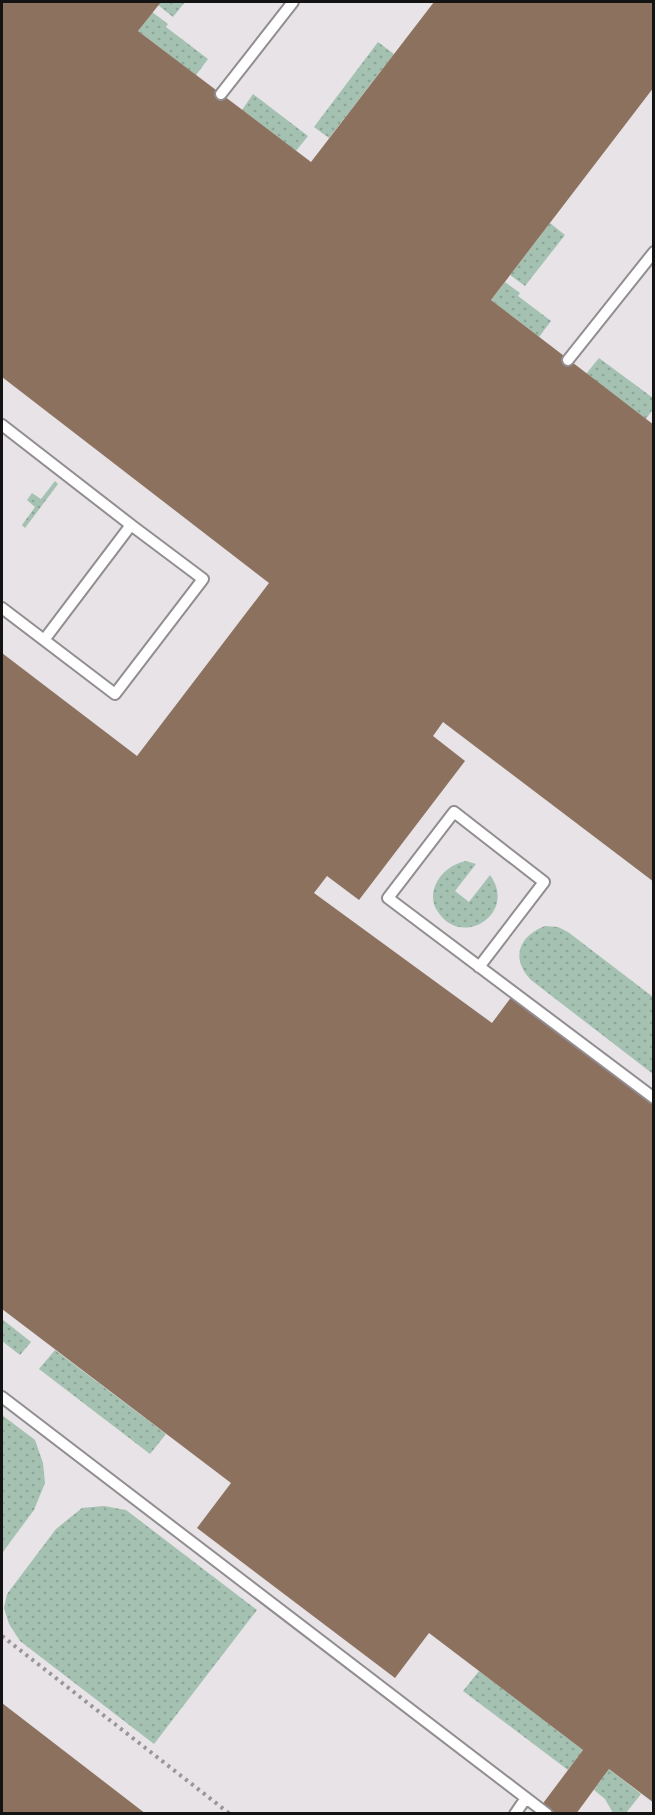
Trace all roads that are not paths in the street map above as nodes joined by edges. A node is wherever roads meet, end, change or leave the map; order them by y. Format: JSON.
{"nodes":[{"id":1,"x":293,"y":2,"type":"edge"},
{"id":2,"x":221,"y":94,"type":"dead end"},
{"id":3,"x":654,"y":252,"type":"edge"},
{"id":4,"x":568,"y":360,"type":"dead end"},
{"id":5,"x":2,"y":425,"type":"edge"},
{"id":6,"x":131,"y":525,"type":"junction"},
{"id":7,"x":2,"y":608,"type":"edge"},
{"id":8,"x":44,"y":640,"type":"junction"},
{"id":9,"x":479,"y":967,"type":"junction"},
{"id":10,"x":654,"y":1098,"type":"edge"},
{"id":11,"x":2,"y":1397,"type":"edge"},
{"id":12,"x":526,"y":1798,"type":"junction"},
{"id":13,"x":515,"y":1814,"type":"edge"},
{"id":14,"x":546,"y":1814,"type":"edge"}],
"edges":[{"from":1,"to":2,"type":"lane"},
{"from":3,"to":4,"type":"lane"},
{"from":5,"to":6,"type":"lane"},
{"from":6,"to":8,"type":"lane"},
{"from":6,"to":8,"type":"lane"},
{"from":7,"to":8,"type":"lane"},
{"from":9,"to":9,"type":"lane"},
{"from":9,"to":10,"type":"lane"},
{"from":11,"to":12,"type":"lane"},
{"from":12,"to":13,"type":"lane"},
{"from":12,"to":14,"type":"lane"}]}
